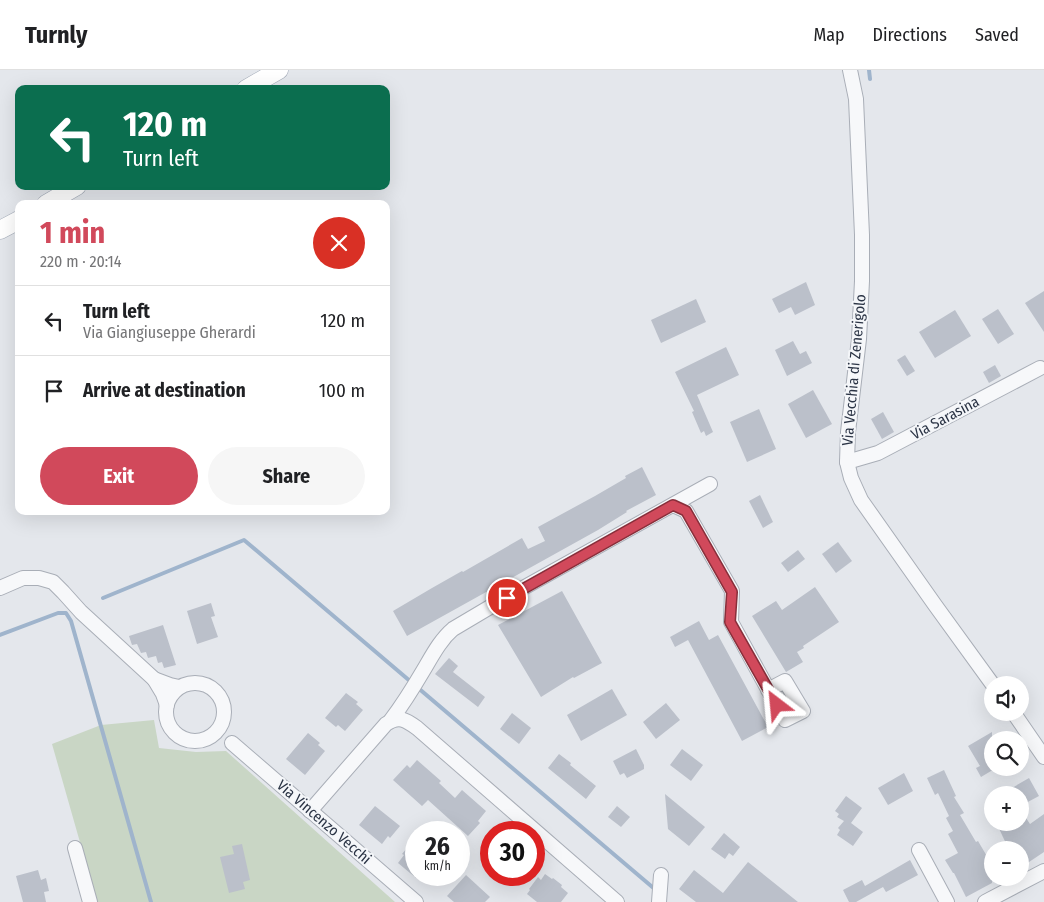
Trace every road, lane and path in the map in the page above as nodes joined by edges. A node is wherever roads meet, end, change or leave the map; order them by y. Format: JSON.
{"nodes":[{"id":1,"x":279,"y":70,"type":"edge"},
{"id":2,"x":850,"y":70,"type":"edge"},
{"id":3,"x":253,"y":85,"type":"edge"},
{"id":4,"x":70,"y":190,"type":"edge"},
{"id":5,"x":53,"y":200,"type":"edge"},
{"id":6,"x":15,"y":222,"type":"edge"},
{"id":7,"x":0,"y":230,"type":"edge"},
{"id":8,"x":1040,"y":368,"type":"dead end"},
{"id":9,"x":848,"y":462,"type":"junction"},
{"id":10,"x":710,"y":484,"type":"dead end"},
{"id":11,"x":673,"y":505,"type":"junction"},
{"id":12,"x":0,"y":588,"type":"edge"},
{"id":13,"x":986,"y":676,"type":"edge"},
{"id":14,"x":154,"y":679,"type":"junction"},
{"id":15,"x":180,"y":688,"type":"junction"},
{"id":16,"x":768,"y":690,"type":"dead end"},
{"id":17,"x":167,"y":705,"type":"junction"},
{"id":18,"x":223,"y":719,"type":"junction"},
{"id":19,"x":394,"y":720,"type":"junction"},
{"id":20,"x":1019,"y":721,"type":"edge"},
{"id":21,"x":209,"y":737,"type":"junction"},
{"id":22,"x":232,"y":743,"type":"junction"},
{"id":23,"x":1044,"y":757,"type":"edge"},
{"id":24,"x":310,"y":811,"type":"junction"},
{"id":25,"x":75,"y":848,"type":"dead end"},
{"id":26,"x":919,"y":850,"type":"dead end"},
{"id":27,"x":1044,"y":871,"type":"edge"},
{"id":28,"x":661,"y":881,"type":"dead end"},
{"id":29,"x":90,"y":902,"type":"edge"},
{"id":30,"x":416,"y":902,"type":"edge"},
{"id":31,"x":617,"y":902,"type":"edge"},
{"id":32,"x":659,"y":902,"type":"edge"},
{"id":33,"x":947,"y":902,"type":"edge"},
{"id":34,"x":985,"y":902,"type":"edge"}],
"edges":[{"from":1,"to":3,"type":"main road"},
{"from":2,"to":9,"type":"street","name":"Via Vecchia di Zenerigolo"},
{"from":4,"to":5,"type":"main road"},
{"from":6,"to":7,"type":"main road"},
{"from":8,"to":9,"type":"street","name":"Via Sarasina"},
{"from":9,"to":13,"type":"street","name":"Via Vecchia di Zenerigolo"},
{"from":10,"to":11,"type":"street"},
{"from":11,"to":16,"type":"street"},
{"from":11,"to":19,"type":"street"},
{"from":12,"to":14,"type":"street"},
{"from":14,"to":15,"type":"street"},
{"from":14,"to":17,"type":"street"},
{"from":15,"to":17,"type":"street"},
{"from":15,"to":18,"type":"street"},
{"from":17,"to":21,"type":"street"},
{"from":18,"to":21,"type":"street"},
{"from":18,"to":22,"type":"street","name":"Via Vincenzo Vecchi"},
{"from":19,"to":24,"type":"street"},
{"from":19,"to":31,"type":"street"},
{"from":20,"to":23,"type":"street"},
{"from":21,"to":22,"type":"street","name":"Via Vincenzo Vecchi"},
{"from":22,"to":24,"type":"street","name":"Via Vincenzo Vecchi"},
{"from":24,"to":30,"type":"street","name":"Via Vincenzo Vecchi"},
{"from":25,"to":29,"type":"street"},
{"from":26,"to":33,"type":"street"},
{"from":27,"to":34,"type":"street"},
{"from":28,"to":32,"type":"street"}]}
